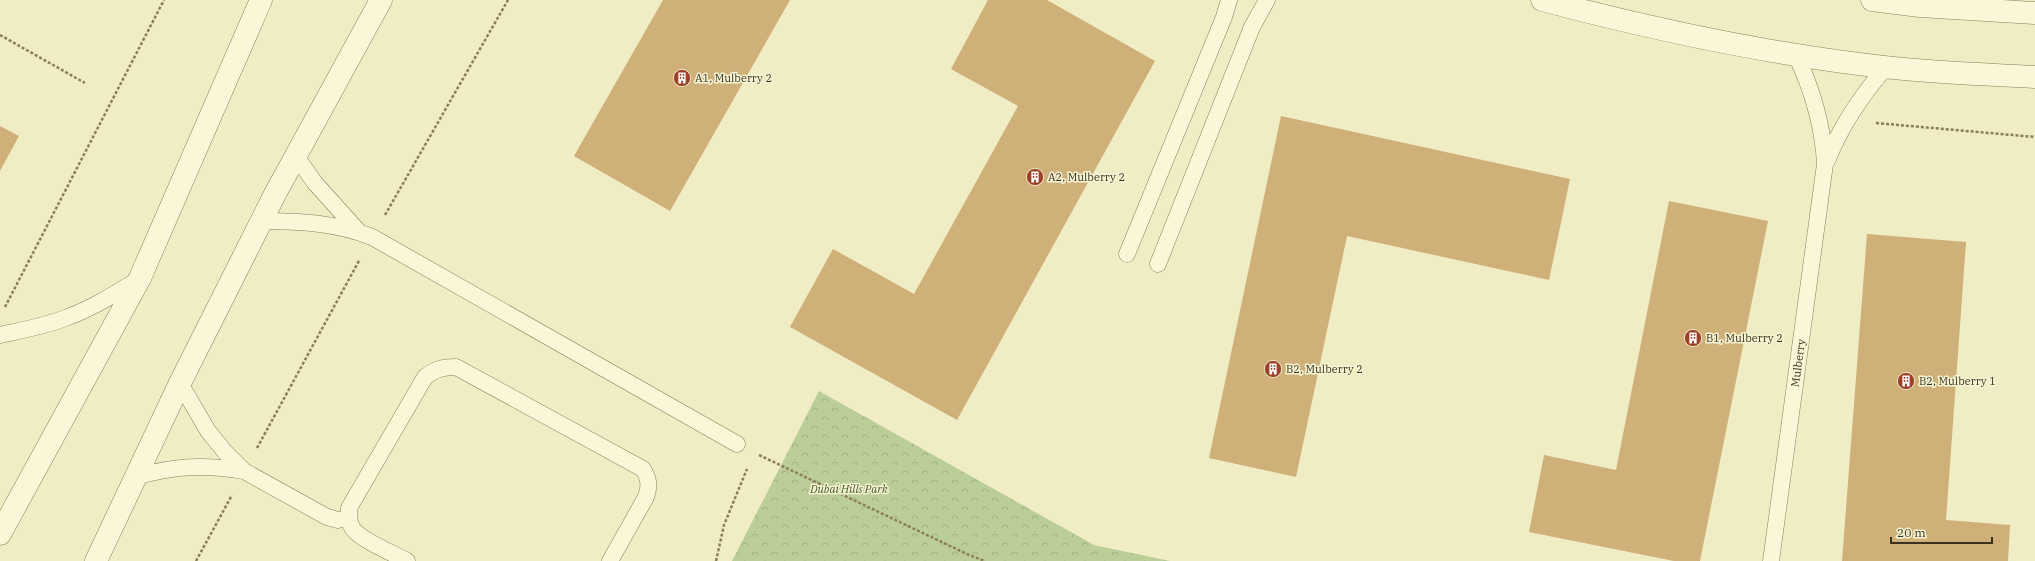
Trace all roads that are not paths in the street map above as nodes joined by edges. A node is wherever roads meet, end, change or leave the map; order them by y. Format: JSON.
{"nodes":[{"id":1,"x":261,"y":0,"type":"edge"},
{"id":2,"x":1229,"y":0,"type":"edge"},
{"id":3,"x":1267,"y":0,"type":"edge"},
{"id":4,"x":1542,"y":0,"type":"edge"},
{"id":5,"x":1872,"y":0,"type":"edge"},
{"id":6,"x":379,"y":1,"type":"edge"},
{"id":7,"x":2035,"y":13,"type":"edge"},
{"id":8,"x":1796,"y":55,"type":"junction"},
{"id":9,"x":1886,"y":67,"type":"junction"},
{"id":10,"x":2035,"y":77,"type":"edge"},
{"id":11,"x":295,"y":155,"type":"junction"},
{"id":12,"x":1826,"y":164,"type":"junction"},
{"id":13,"x":262,"y":221,"type":"junction"},
{"id":14,"x":365,"y":235,"type":"junction"},
{"id":15,"x":1127,"y":254,"type":"dead end"},
{"id":16,"x":1158,"y":264,"type":"dead end"},
{"id":17,"x":140,"y":278,"type":"junction"},
{"id":18,"x":0,"y":335,"type":"edge"},
{"id":19,"x":180,"y":384,"type":"junction"},
{"id":20,"x":737,"y":444,"type":"road end"},
{"id":21,"x":244,"y":471,"type":"junction"},
{"id":22,"x":135,"y":477,"type":"junction"},
{"id":23,"x":348,"y":518,"type":"junction"},
{"id":24,"x":0,"y":534,"type":"edge"},
{"id":25,"x":96,"y":561,"type":"edge"},
{"id":26,"x":407,"y":561,"type":"edge"},
{"id":27,"x":610,"y":561,"type":"edge"},
{"id":28,"x":1771,"y":561,"type":"edge"}],
"edges":[{"from":1,"to":17,"type":"street"},
{"from":2,"to":15,"type":"lane"},
{"from":3,"to":16,"type":"lane"},
{"from":4,"to":8,"type":"street"},
{"from":5,"to":7,"type":"street"},
{"from":6,"to":11,"type":"street"},
{"from":8,"to":9,"type":"street"},
{"from":8,"to":12,"type":"lane","name":"Mulberry"},
{"from":9,"to":10,"type":"street"},
{"from":9,"to":12,"type":"lane","name":"Mulberry"},
{"from":11,"to":13,"type":"street"},
{"from":11,"to":14,"type":"lane"},
{"from":12,"to":28,"type":"lane","name":"Mulberry"},
{"from":13,"to":14,"type":"lane"},
{"from":13,"to":19,"type":"street"},
{"from":14,"to":20,"type":"lane"},
{"from":17,"to":18,"type":"lane"},
{"from":17,"to":24,"type":"street"},
{"from":19,"to":21,"type":"lane"},
{"from":19,"to":22,"type":"street"},
{"from":21,"to":22,"type":"lane"},
{"from":21,"to":23,"type":"lane"},
{"from":22,"to":25,"type":"street"},
{"from":23,"to":26,"type":"lane"},
{"from":23,"to":27,"type":"lane"}]}
